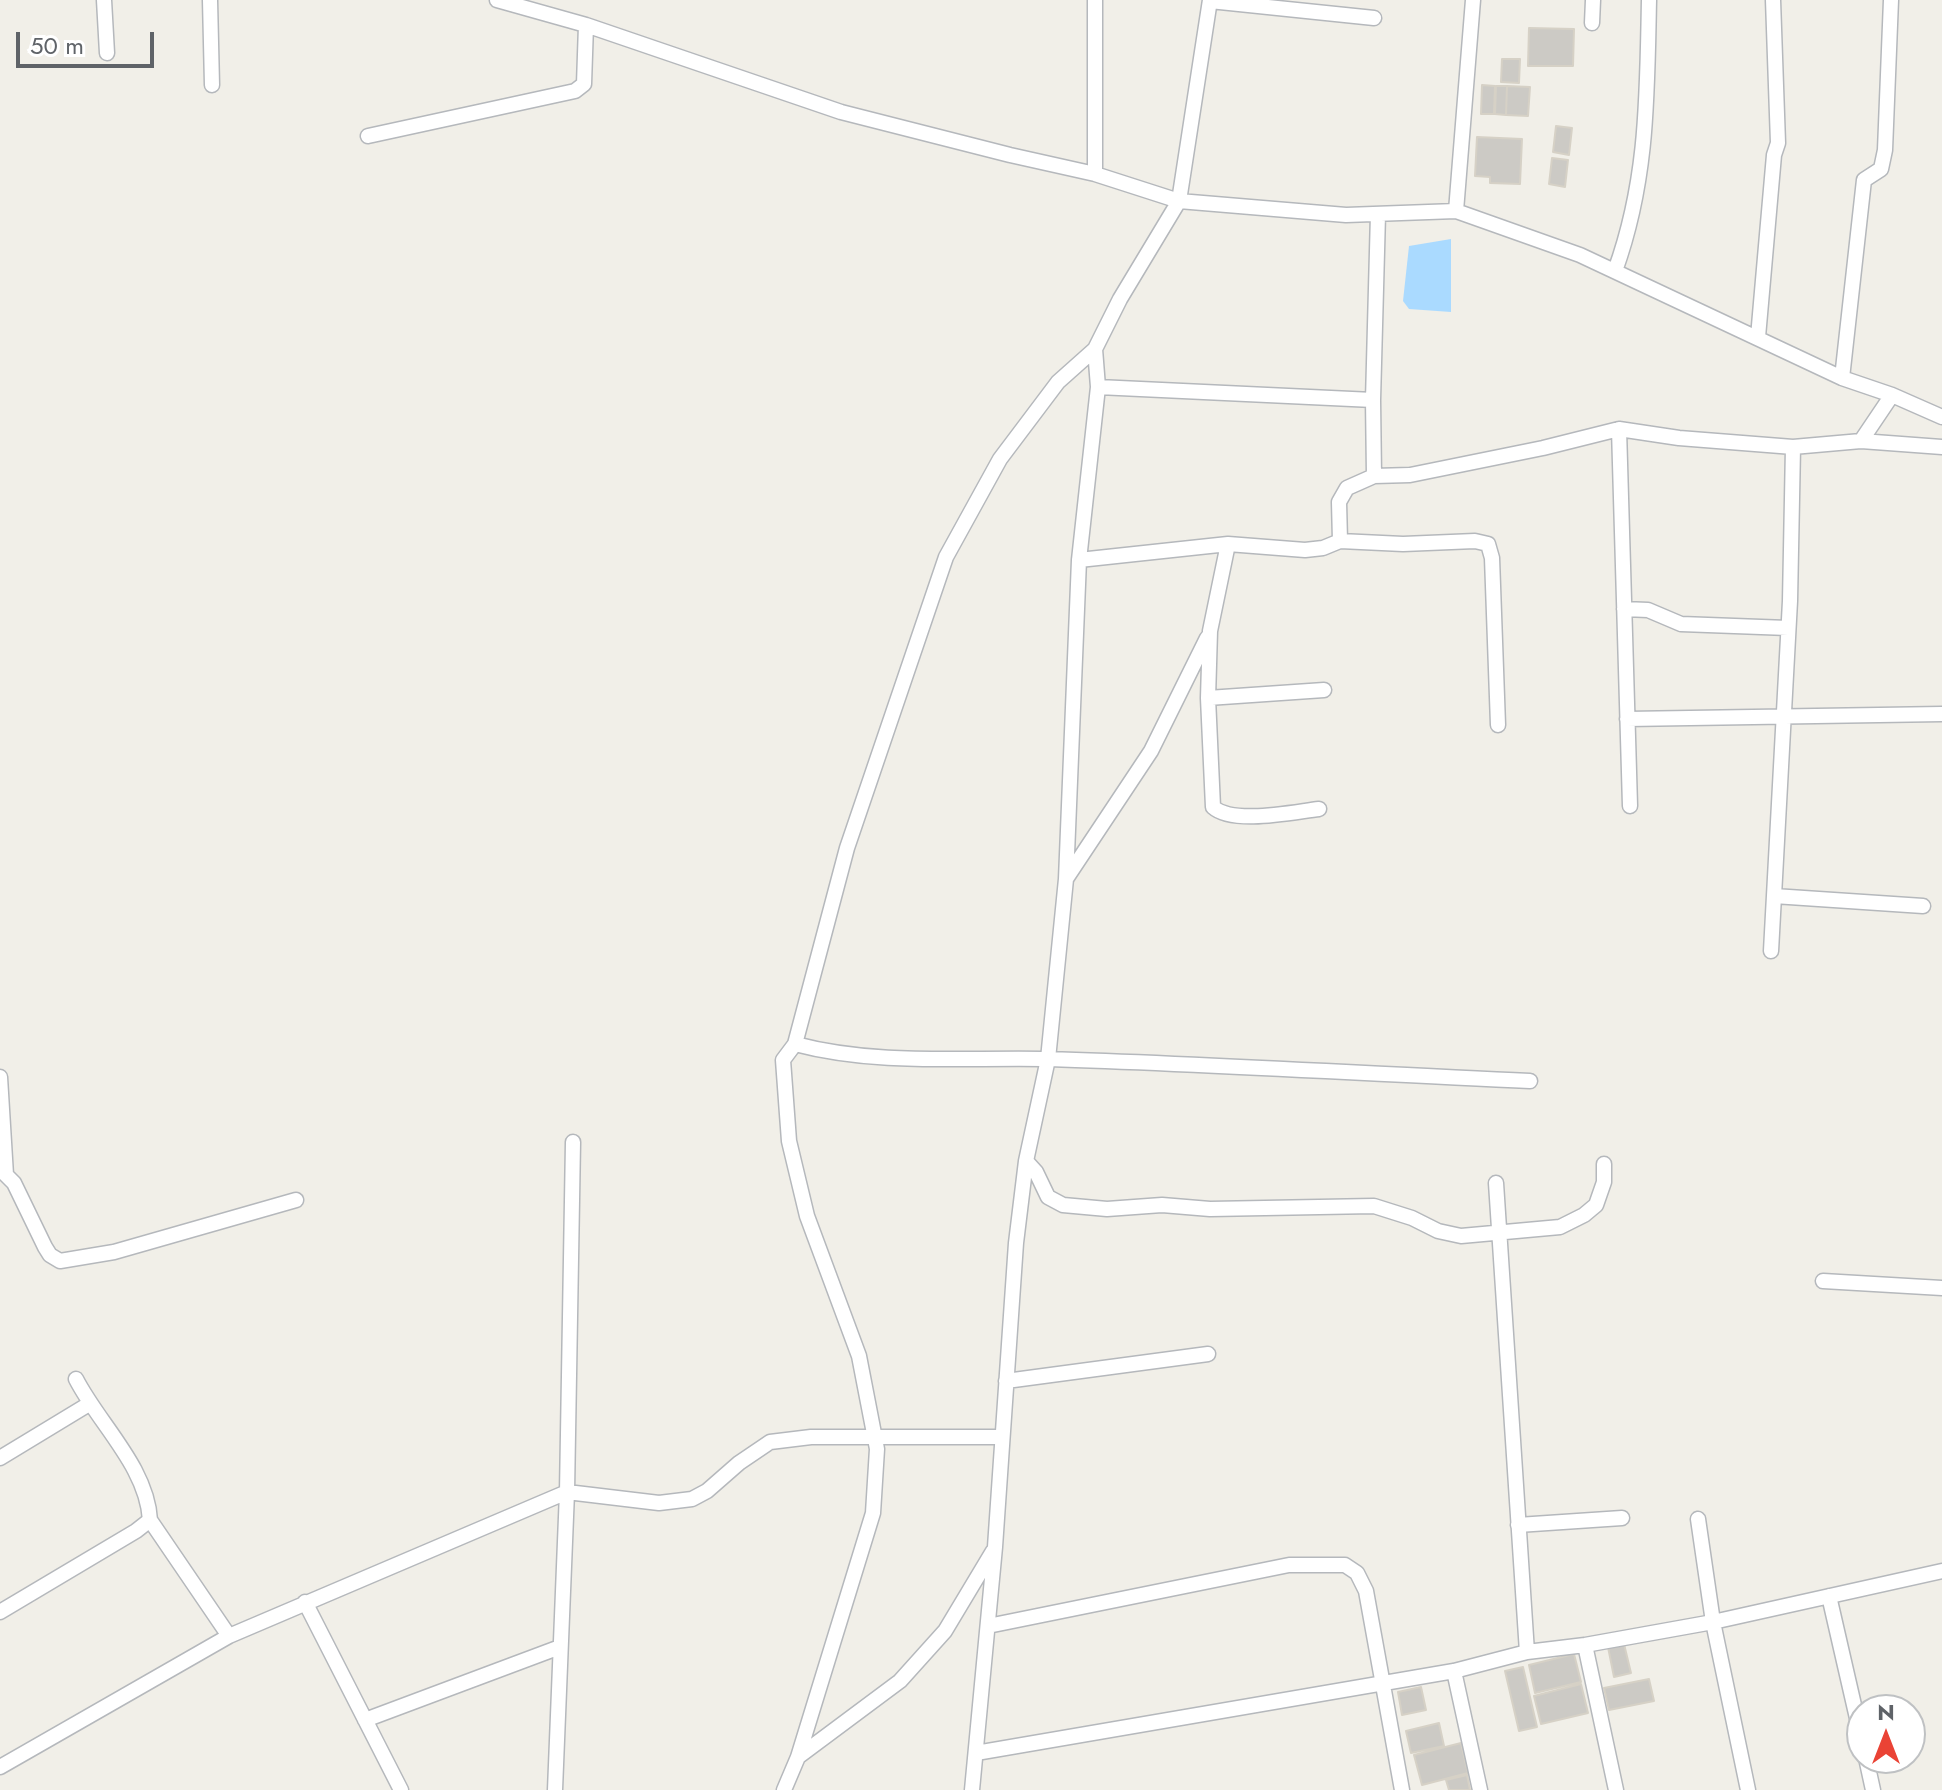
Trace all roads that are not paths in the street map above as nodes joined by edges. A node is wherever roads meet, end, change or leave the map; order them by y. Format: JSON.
{"nodes":[{"id":1,"x":104,"y":0,"type":"edge"},
{"id":2,"x":210,"y":0,"type":"edge"},
{"id":3,"x":497,"y":0,"type":"edge"},
{"id":4,"x":1095,"y":0,"type":"edge"},
{"id":5,"x":1210,"y":0,"type":"edge"},
{"id":6,"x":1473,"y":0,"type":"edge"},
{"id":7,"x":1593,"y":0,"type":"edge"},
{"id":8,"x":1649,"y":0,"type":"edge"},
{"id":9,"x":1773,"y":0,"type":"edge"},
{"id":10,"x":1891,"y":0,"type":"edge"},
{"id":11,"x":1332,"y":7,"type":"edge"},
{"id":12,"x":1374,"y":18,"type":"dead end"},
{"id":13,"x":1592,"y":23,"type":"dead end"},
{"id":14,"x":586,"y":25,"type":"junction"},
{"id":15,"x":107,"y":53,"type":"dead end"},
{"id":16,"x":212,"y":85,"type":"dead end"},
{"id":17,"x":368,"y":136,"type":"dead end"},
{"id":18,"x":1095,"y":174,"type":"junction"},
{"id":19,"x":1179,"y":201,"type":"junction"},
{"id":20,"x":1456,"y":211,"type":"junction"},
{"id":21,"x":1378,"y":214,"type":"junction"},
{"id":22,"x":1615,"y":271,"type":"junction"},
{"id":23,"x":1758,"y":337,"type":"junction"},
{"id":24,"x":1095,"y":349,"type":"junction"},
{"id":25,"x":1842,"y":378,"type":"junction"},
{"id":26,"x":1098,"y":387,"type":"junction"},
{"id":27,"x":1892,"y":395,"type":"junction"},
{"id":28,"x":1373,"y":400,"type":"junction"},
{"id":29,"x":1942,"y":417,"type":"edge"},
{"id":30,"x":1619,"y":429,"type":"junction"},
{"id":31,"x":1861,"y":441,"type":"junction"},
{"id":32,"x":1793,"y":447,"type":"junction"},
{"id":33,"x":1942,"y":447,"type":"edge"},
{"id":34,"x":1374,"y":476,"type":"junction"},
{"id":35,"x":1340,"y":541,"type":"junction"},
{"id":36,"x":1228,"y":544,"type":"junction"},
{"id":37,"x":1079,"y":560,"type":"junction"},
{"id":38,"x":1624,"y":609,"type":"junction"},
{"id":39,"x":1788,"y":628,"type":"junction"},
{"id":40,"x":1210,"y":631,"type":"junction"},
{"id":41,"x":1324,"y":690,"type":"dead end"},
{"id":42,"x":1208,"y":698,"type":"junction"},
{"id":43,"x":1942,"y":714,"type":"edge"},
{"id":44,"x":1783,"y":715,"type":"junction"},
{"id":45,"x":1627,"y":719,"type":"junction"},
{"id":46,"x":1498,"y":725,"type":"dead end"},
{"id":47,"x":1630,"y":806,"type":"dead end"},
{"id":48,"x":1319,"y":809,"type":"dead end"},
{"id":49,"x":1066,"y":879,"type":"junction"},
{"id":50,"x":1774,"y":896,"type":"junction"},
{"id":51,"x":1923,"y":906,"type":"dead end"},
{"id":52,"x":1771,"y":951,"type":"dead end"},
{"id":53,"x":795,"y":1044,"type":"junction"},
{"id":54,"x":1048,"y":1059,"type":"junction"},
{"id":55,"x":0,"y":1077,"type":"edge"},
{"id":56,"x":1530,"y":1081,"type":"dead end"},
{"id":57,"x":573,"y":1142,"type":"dead end"},
{"id":58,"x":1026,"y":1161,"type":"junction"},
{"id":59,"x":1604,"y":1164,"type":"dead end"},
{"id":60,"x":3,"y":1177,"type":"edge"},
{"id":61,"x":1496,"y":1183,"type":"dead end"},
{"id":62,"x":296,"y":1200,"type":"dead end"},
{"id":63,"x":1499,"y":1234,"type":"junction"},
{"id":64,"x":1823,"y":1281,"type":"dead end"},
{"id":65,"x":1942,"y":1288,"type":"edge"},
{"id":66,"x":1208,"y":1354,"type":"dead end"},
{"id":67,"x":76,"y":1379,"type":"dead end"},
{"id":68,"x":1006,"y":1381,"type":"junction"},
{"id":69,"x":89,"y":1404,"type":"junction"},
{"id":70,"x":875,"y":1437,"type":"junction"},
{"id":71,"x":1002,"y":1437,"type":"junction"},
{"id":72,"x":0,"y":1458,"type":"edge"},
{"id":73,"x":567,"y":1492,"type":"junction"},
{"id":74,"x":1622,"y":1518,"type":"dead end"},
{"id":75,"x":1698,"y":1519,"type":"dead end"},
{"id":76,"x":150,"y":1520,"type":"junction"},
{"id":77,"x":1518,"y":1525,"type":"junction"},
{"id":78,"x":995,"y":1547,"type":"junction"},
{"id":79,"x":1942,"y":1571,"type":"edge"},
{"id":80,"x":1829,"y":1596,"type":"junction"},
{"id":81,"x":305,"y":1602,"type":"junction"},
{"id":82,"x":0,"y":1612,"type":"edge"},
{"id":83,"x":1713,"y":1622,"type":"junction"},
{"id":84,"x":988,"y":1626,"type":"junction"},
{"id":85,"x":229,"y":1636,"type":"junction"},
{"id":86,"x":1585,"y":1645,"type":"junction"},
{"id":87,"x":560,"y":1647,"type":"junction"},
{"id":88,"x":1527,"y":1652,"type":"junction"},
{"id":89,"x":1454,"y":1671,"type":"junction"},
{"id":90,"x":1382,"y":1682,"type":"junction"},
{"id":91,"x":1851,"y":1694,"type":"edge"},
{"id":92,"x":365,"y":1720,"type":"junction"},
{"id":93,"x":976,"y":1753,"type":"junction"},
{"id":94,"x":798,"y":1757,"type":"junction"},
{"id":95,"x":0,"y":1767,"type":"edge"},
{"id":96,"x":970,"y":1787,"type":"edge"},
{"id":97,"x":401,"y":1790,"type":"edge"},
{"id":98,"x":555,"y":1790,"type":"edge"},
{"id":99,"x":784,"y":1790,"type":"edge"},
{"id":100,"x":1402,"y":1790,"type":"edge"},
{"id":101,"x":1480,"y":1790,"type":"edge"},
{"id":102,"x":1616,"y":1790,"type":"edge"},
{"id":103,"x":1748,"y":1790,"type":"edge"}],
"edges":[{"from":1,"to":15,"type":"street"},
{"from":2,"to":16,"type":"street"},
{"from":3,"to":14,"type":"street"},
{"from":4,"to":18,"type":"street"},
{"from":5,"to":11,"type":"street"},
{"from":5,"to":19,"type":"street"},
{"from":6,"to":20,"type":"street"},
{"from":7,"to":13,"type":"street"},
{"from":8,"to":22,"type":"street"},
{"from":9,"to":23,"type":"street"},
{"from":10,"to":25,"type":"street"},
{"from":11,"to":12,"type":"street"},
{"from":14,"to":17,"type":"street"},
{"from":14,"to":18,"type":"street"},
{"from":18,"to":19,"type":"street"},
{"from":19,"to":21,"type":"street"},
{"from":19,"to":24,"type":"street"},
{"from":20,"to":21,"type":"street"},
{"from":20,"to":22,"type":"street"},
{"from":21,"to":28,"type":"street"},
{"from":22,"to":23,"type":"street"},
{"from":23,"to":25,"type":"street"},
{"from":24,"to":26,"type":"street"},
{"from":24,"to":53,"type":"street"},
{"from":25,"to":27,"type":"street"},
{"from":26,"to":28,"type":"street"},
{"from":26,"to":37,"type":"street"},
{"from":27,"to":29,"type":"street"},
{"from":27,"to":31,"type":"street"},
{"from":28,"to":34,"type":"street"},
{"from":30,"to":32,"type":"street"},
{"from":30,"to":34,"type":"street"},
{"from":30,"to":38,"type":"street"},
{"from":31,"to":32,"type":"street"},
{"from":31,"to":33,"type":"street"},
{"from":32,"to":39,"type":"street"},
{"from":34,"to":35,"type":"street"},
{"from":35,"to":36,"type":"street"},
{"from":35,"to":46,"type":"street"},
{"from":36,"to":37,"type":"street"},
{"from":36,"to":40,"type":"street"},
{"from":37,"to":49,"type":"street"},
{"from":38,"to":39,"type":"street"},
{"from":38,"to":45,"type":"street"},
{"from":39,"to":44,"type":"street"},
{"from":40,"to":42,"type":"street"},
{"from":40,"to":49,"type":"street"},
{"from":41,"to":42,"type":"street"},
{"from":42,"to":48,"type":"street"},
{"from":43,"to":44,"type":"street"},
{"from":44,"to":45,"type":"street"},
{"from":44,"to":50,"type":"street"},
{"from":45,"to":47,"type":"street"},
{"from":49,"to":54,"type":"street"},
{"from":50,"to":51,"type":"street"},
{"from":50,"to":52,"type":"street"},
{"from":53,"to":54,"type":"street"},
{"from":53,"to":70,"type":"street"},
{"from":54,"to":56,"type":"street"},
{"from":54,"to":58,"type":"street"},
{"from":55,"to":60,"type":"street"},
{"from":57,"to":73,"type":"street"},
{"from":58,"to":63,"type":"street"},
{"from":58,"to":68,"type":"street"},
{"from":59,"to":63,"type":"street"},
{"from":60,"to":62,"type":"street"},
{"from":61,"to":63,"type":"street"},
{"from":63,"to":77,"type":"street"},
{"from":64,"to":65,"type":"street"},
{"from":66,"to":68,"type":"street"},
{"from":67,"to":69,"type":"street"},
{"from":68,"to":71,"type":"street"},
{"from":69,"to":72,"type":"street"},
{"from":69,"to":76,"type":"street"},
{"from":70,"to":71,"type":"street"},
{"from":70,"to":73,"type":"street"},
{"from":70,"to":94,"type":"street"},
{"from":71,"to":78,"type":"street"},
{"from":73,"to":81,"type":"street"},
{"from":73,"to":87,"type":"street"},
{"from":74,"to":77,"type":"street"},
{"from":75,"to":83,"type":"street"},
{"from":76,"to":82,"type":"street"},
{"from":76,"to":85,"type":"street"},
{"from":77,"to":88,"type":"street"},
{"from":78,"to":84,"type":"street"},
{"from":78,"to":94,"type":"street"},
{"from":79,"to":80,"type":"street"},
{"from":80,"to":83,"type":"street"},
{"from":80,"to":91,"type":"street"},
{"from":81,"to":85,"type":"street"},
{"from":81,"to":92,"type":"street"},
{"from":83,"to":86,"type":"street"},
{"from":83,"to":103,"type":"street"},
{"from":84,"to":90,"type":"street"},
{"from":84,"to":93,"type":"street"},
{"from":85,"to":95,"type":"street"},
{"from":86,"to":88,"type":"street"},
{"from":86,"to":102,"type":"street"},
{"from":87,"to":92,"type":"street"},
{"from":87,"to":98,"type":"street"},
{"from":88,"to":89,"type":"street"},
{"from":89,"to":90,"type":"street"},
{"from":89,"to":101,"type":"street"},
{"from":90,"to":93,"type":"street"},
{"from":90,"to":100,"type":"street"},
{"from":92,"to":97,"type":"street"},
{"from":93,"to":96,"type":"street"},
{"from":94,"to":99,"type":"street"}]}
